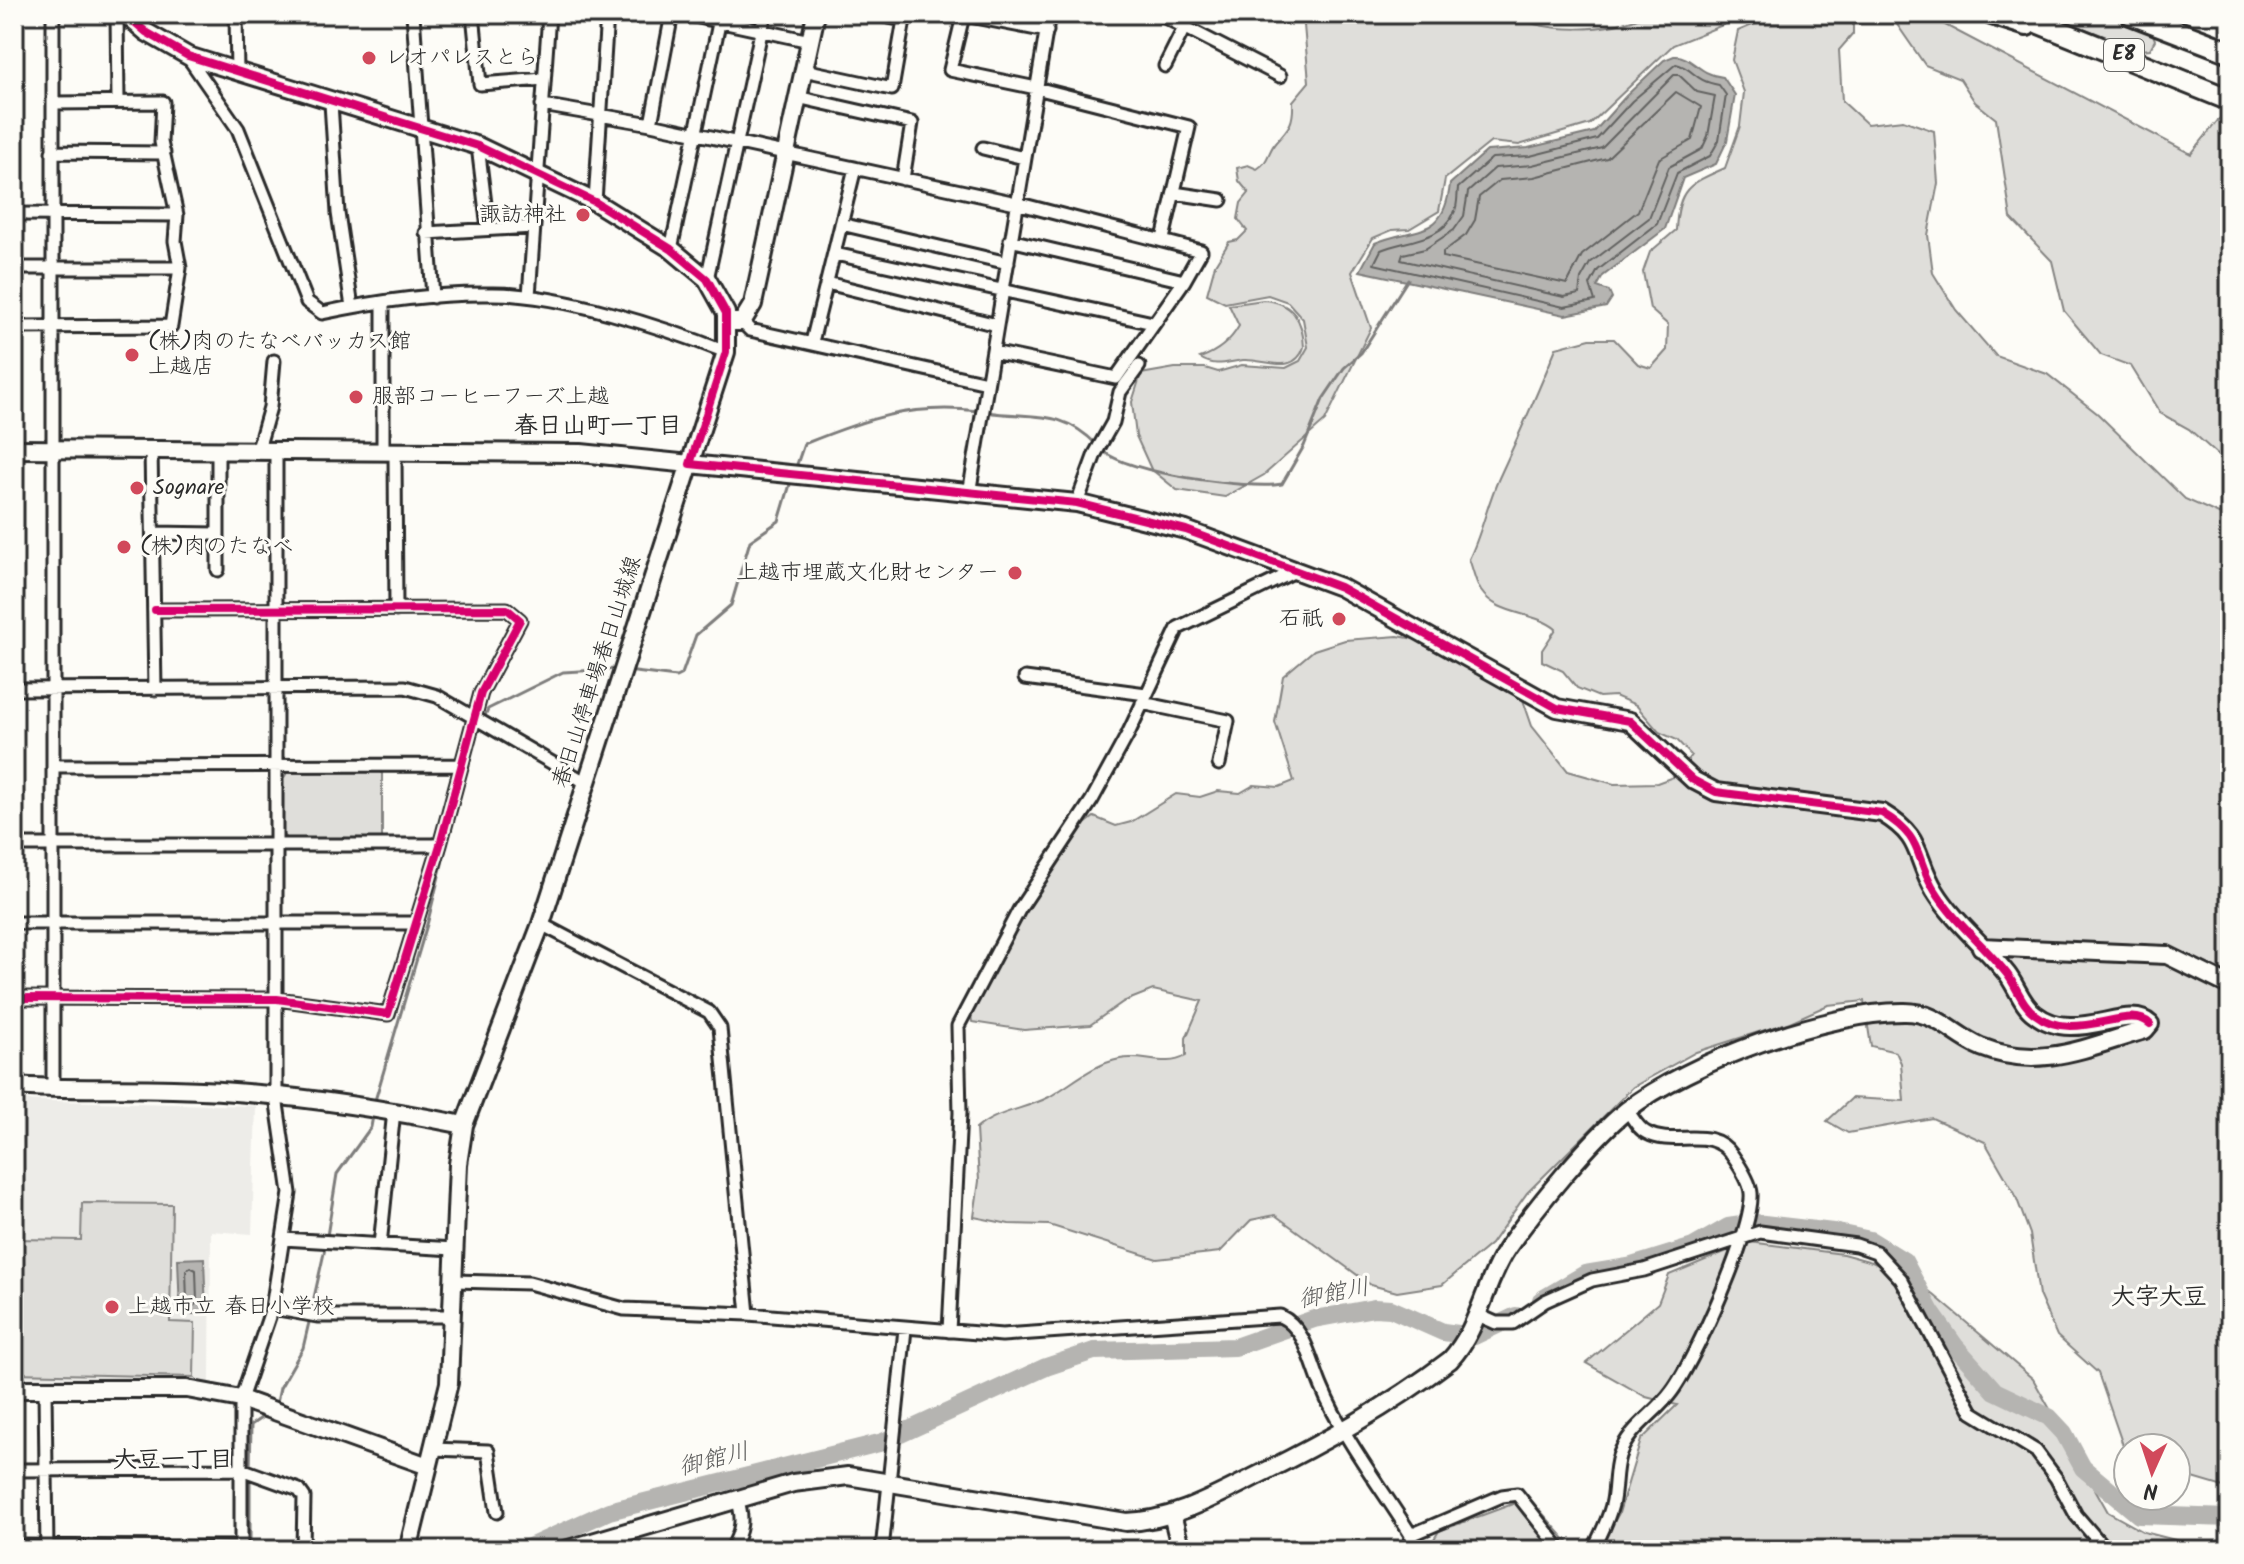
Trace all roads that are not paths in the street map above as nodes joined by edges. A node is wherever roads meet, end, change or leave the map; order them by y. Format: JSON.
{"nodes":[{"id":1,"x":53,"y":14,"type":"edge"},
{"id":2,"x":117,"y":14,"type":"edge"},
{"id":3,"x":125,"y":14,"type":"edge"},
{"id":4,"x":236,"y":14,"type":"edge"},
{"id":5,"x":413,"y":14,"type":"edge"},
{"id":6,"x":473,"y":14,"type":"edge"},
{"id":7,"x":549,"y":14,"type":"edge"},
{"id":8,"x":607,"y":14,"type":"edge"},
{"id":9,"x":672,"y":14,"type":"edge"},
{"id":10,"x":685,"y":14,"type":"edge"},
{"id":11,"x":765,"y":14,"type":"edge"},
{"id":12,"x":816,"y":14,"type":"edge"},
{"id":13,"x":875,"y":14,"type":"edge"},
{"id":14,"x":1049,"y":14,"type":"edge"},
{"id":15,"x":1159,"y":14,"type":"edge"},
{"id":16,"x":1191,"y":14,"type":"edge"},
{"id":17,"x":1992,"y":14,"type":"edge"},
{"id":18,"x":2017,"y":14,"type":"edge"},
{"id":19,"x":2131,"y":14,"type":"edge"},
{"id":20,"x":2145,"y":14,"type":"edge"},
{"id":21,"x":961,"y":15,"type":"edge"},
{"id":22,"x":720,"y":17,"type":"edge"},
{"id":23,"x":904,"y":17,"type":"edge"},
{"id":24,"x":1185,"y":26,"type":"junction"},
{"id":25,"x":761,"y":31,"type":"junction"},
{"id":26,"x":1047,"y":31,"type":"junction"},
{"id":27,"x":2198,"y":39,"type":"junction"},
{"id":28,"x":810,"y":41,"type":"junction"},
{"id":29,"x":2112,"y":50,"type":"junction"},
{"id":30,"x":2230,"y":52,"type":"edge"},
{"id":31,"x":188,"y":56,"type":"junction"},
{"id":32,"x":1165,"y":66,"type":"dead end"},
{"id":33,"x":804,"y":70,"type":"junction"},
{"id":34,"x":237,"y":73,"type":"junction"},
{"id":35,"x":1280,"y":76,"type":"dead end"},
{"id":36,"x":544,"y":79,"type":"junction"},
{"id":37,"x":1036,"y":88,"type":"junction"},
{"id":38,"x":797,"y":97,"type":"junction"},
{"id":39,"x":2230,"y":100,"type":"edge"},
{"id":40,"x":118,"y":102,"type":"junction"},
{"id":41,"x":54,"y":103,"type":"junction"},
{"id":42,"x":331,"y":103,"type":"junction"},
{"id":43,"x":542,"y":105,"type":"junction"},
{"id":44,"x":601,"y":114,"type":"junction"},
{"id":45,"x":651,"y":124,"type":"junction"},
{"id":46,"x":422,"y":131,"type":"junction"},
{"id":47,"x":694,"y":135,"type":"junction"},
{"id":48,"x":737,"y":143,"type":"junction"},
{"id":49,"x":478,"y":146,"type":"junction"},
{"id":50,"x":983,"y":148,"type":"dead end"},
{"id":51,"x":52,"y":152,"type":"junction"},
{"id":52,"x":164,"y":153,"type":"junction"},
{"id":53,"x":785,"y":154,"type":"junction"},
{"id":54,"x":1024,"y":158,"type":"junction"},
{"id":55,"x":855,"y":168,"type":"junction"},
{"id":56,"x":538,"y":172,"type":"junction"},
{"id":57,"x":903,"y":179,"type":"junction"},
{"id":58,"x":1174,"y":193,"type":"junction"},
{"id":59,"x":1221,"y":200,"type":"dead end"},
{"id":60,"x":595,"y":202,"type":"junction"},
{"id":61,"x":1016,"y":203,"type":"junction"},
{"id":62,"x":14,"y":214,"type":"edge"},
{"id":63,"x":52,"y":214,"type":"junction"},
{"id":64,"x":177,"y":215,"type":"junction"},
{"id":65,"x":841,"y":224,"type":"junction"},
{"id":66,"x":533,"y":227,"type":"junction"},
{"id":67,"x":488,"y":229,"type":"junction"},
{"id":68,"x":426,"y":233,"type":"junction"},
{"id":69,"x":1163,"y":239,"type":"junction"},
{"id":70,"x":1010,"y":240,"type":"junction"},
{"id":71,"x":671,"y":249,"type":"junction"},
{"id":72,"x":835,"y":254,"type":"junction"},
{"id":73,"x":1008,"y":263,"type":"junction"},
{"id":74,"x":14,"y":268,"type":"edge"},
{"id":75,"x":52,"y":268,"type":"junction"},
{"id":76,"x":180,"y":268,"type":"junction"},
{"id":77,"x":707,"y":279,"type":"junction"},
{"id":78,"x":1184,"y":281,"type":"junction"},
{"id":79,"x":827,"y":283,"type":"junction"},
{"id":80,"x":1002,"y":292,"type":"junction"},
{"id":81,"x":529,"y":296,"type":"junction"},
{"id":82,"x":433,"y":297,"type":"junction"},
{"id":83,"x":383,"y":304,"type":"junction"},
{"id":84,"x":352,"y":307,"type":"junction"},
{"id":85,"x":735,"y":322,"type":"junction"},
{"id":86,"x":1153,"y":323,"type":"junction"},
{"id":87,"x":997,"y":325,"type":"junction"},
{"id":88,"x":14,"y":327,"type":"edge"},
{"id":89,"x":52,"y":328,"type":"junction"},
{"id":90,"x":812,"y":342,"type":"junction"},
{"id":91,"x":726,"y":352,"type":"junction"},
{"id":92,"x":993,"y":352,"type":"junction"},
{"id":93,"x":274,"y":361,"type":"dead end"},
{"id":94,"x":1139,"y":366,"type":"dead end"},
{"id":95,"x":987,"y":383,"type":"junction"},
{"id":96,"x":14,"y":449,"type":"edge"},
{"id":97,"x":54,"y":449,"type":"junction"},
{"id":98,"x":151,"y":449,"type":"junction"},
{"id":99,"x":218,"y":449,"type":"junction"},
{"id":100,"x":258,"y":449,"type":"junction"},
{"id":101,"x":276,"y":450,"type":"junction"},
{"id":102,"x":389,"y":453,"type":"junction"},
{"id":103,"x":690,"y":464,"type":"junction"},
{"id":104,"x":969,"y":494,"type":"junction"},
{"id":105,"x":1077,"y":503,"type":"junction"},
{"id":106,"x":155,"y":533,"type":"junction"},
{"id":107,"x":217,"y":534,"type":"junction"},
{"id":108,"x":218,"y":570,"type":"dead end"},
{"id":109,"x":1297,"y":570,"type":"junction"},
{"id":110,"x":155,"y":610,"type":"junction"},
{"id":111,"x":396,"y":610,"type":"junction"},
{"id":112,"x":275,"y":611,"type":"junction"},
{"id":113,"x":1025,"y":678,"type":"dead end"},
{"id":114,"x":14,"y":689,"type":"edge"},
{"id":115,"x":54,"y":689,"type":"junction"},
{"id":116,"x":155,"y":689,"type":"junction"},
{"id":117,"x":276,"y":689,"type":"junction"},
{"id":118,"x":1144,"y":698,"type":"junction"},
{"id":119,"x":473,"y":717,"type":"junction"},
{"id":120,"x":1219,"y":764,"type":"dead end"},
{"id":121,"x":276,"y":765,"type":"junction"},
{"id":122,"x":462,"y":765,"type":"junction"},
{"id":123,"x":53,"y":766,"type":"junction"},
{"id":124,"x":585,"y":782,"type":"junction"},
{"id":125,"x":14,"y":845,"type":"edge"},
{"id":126,"x":53,"y":845,"type":"junction"},
{"id":127,"x":277,"y":845,"type":"junction"},
{"id":128,"x":440,"y":845,"type":"junction"},
{"id":129,"x":14,"y":923,"type":"edge"},
{"id":130,"x":53,"y":923,"type":"junction"},
{"id":131,"x":278,"y":923,"type":"junction"},
{"id":132,"x":416,"y":923,"type":"junction"},
{"id":133,"x":541,"y":924,"type":"junction"},
{"id":134,"x":1981,"y":947,"type":"junction"},
{"id":135,"x":2230,"y":986,"type":"edge"},
{"id":136,"x":14,"y":998,"type":"edge"},
{"id":137,"x":53,"y":998,"type":"junction"},
{"id":138,"x":277,"y":999,"type":"junction"},
{"id":139,"x":14,"y":1086,"type":"edge"},
{"id":140,"x":53,"y":1089,"type":"junction"},
{"id":141,"x":276,"y":1097,"type":"junction"},
{"id":142,"x":1627,"y":1110,"type":"junction"},
{"id":143,"x":394,"y":1111,"type":"junction"},
{"id":144,"x":464,"y":1125,"type":"junction"},
{"id":145,"x":1741,"y":1235,"type":"junction"},
{"id":146,"x":283,"y":1239,"type":"junction"},
{"id":147,"x":380,"y":1245,"type":"junction"},
{"id":148,"x":454,"y":1249,"type":"junction"},
{"id":149,"x":454,"y":1281,"type":"junction"},
{"id":150,"x":272,"y":1308,"type":"junction"},
{"id":151,"x":748,"y":1314,"type":"junction"},
{"id":152,"x":1478,"y":1315,"type":"junction"},
{"id":153,"x":451,"y":1316,"type":"junction"},
{"id":154,"x":905,"y":1329,"type":"junction"},
{"id":155,"x":949,"y":1331,"type":"junction"},
{"id":156,"x":14,"y":1389,"type":"edge"},
{"id":157,"x":45,"y":1390,"type":"junction"},
{"id":158,"x":241,"y":1399,"type":"junction"},
{"id":159,"x":1347,"y":1431,"type":"junction"},
{"id":160,"x":432,"y":1449,"type":"junction"},
{"id":161,"x":428,"y":1466,"type":"junction"},
{"id":162,"x":241,"y":1469,"type":"junction"},
{"id":163,"x":14,"y":1470,"type":"edge"},
{"id":164,"x":47,"y":1470,"type":"junction"},
{"id":165,"x":891,"y":1480,"type":"junction"},
{"id":166,"x":737,"y":1498,"type":"junction"},
{"id":167,"x":497,"y":1512,"type":"dead end"},
{"id":168,"x":1172,"y":1514,"type":"junction"},
{"id":169,"x":1411,"y":1535,"type":"junction"},
{"id":170,"x":612,"y":1543,"type":"edge"},
{"id":171,"x":14,"y":1546,"type":"edge"},
{"id":172,"x":46,"y":1548,"type":"edge"},
{"id":173,"x":402,"y":1548,"type":"edge"},
{"id":174,"x":241,"y":1549,"type":"edge"},
{"id":175,"x":303,"y":1550,"type":"edge"},
{"id":176,"x":565,"y":1550,"type":"edge"},
{"id":177,"x":731,"y":1550,"type":"edge"},
{"id":178,"x":882,"y":1550,"type":"edge"},
{"id":179,"x":1181,"y":1550,"type":"edge"},
{"id":180,"x":1409,"y":1550,"type":"edge"},
{"id":181,"x":1561,"y":1550,"type":"edge"},
{"id":182,"x":1593,"y":1550,"type":"edge"},
{"id":183,"x":2106,"y":1550,"type":"edge"}],
"edges":[{"from":1,"to":41,"type":"street"},
{"from":2,"to":40,"type":"street"},
{"from":3,"to":31,"type":"street"},
{"from":4,"to":34,"type":"street"},
{"from":5,"to":46,"type":"street"},
{"from":6,"to":36,"type":"street"},
{"from":7,"to":36,"type":"street"},
{"from":8,"to":44,"type":"street"},
{"from":9,"to":45,"type":"street"},
{"from":10,"to":22,"type":"street"},
{"from":11,"to":25,"type":"street"},
{"from":12,"to":28,"type":"street"},
{"from":13,"to":23,"type":"street"},
{"from":14,"to":26,"type":"street"},
{"from":15,"to":24,"type":"street"},
{"from":16,"to":24,"type":"street"},
{"from":17,"to":29,"type":"highway"},
{"from":18,"to":29,"type":"highway","number":"E8"},
{"from":19,"to":27,"type":"highway","number":"E8"},
{"from":20,"to":27,"type":"highway"},
{"from":21,"to":26,"type":"street"},
{"from":21,"to":37,"type":"street"},
{"from":22,"to":25,"type":"street"},
{"from":22,"to":47,"type":"street"},
{"from":23,"to":33,"type":"street"},
{"from":24,"to":32,"type":"street"},
{"from":24,"to":35,"type":"street"},
{"from":25,"to":28,"type":"street"},
{"from":25,"to":48,"type":"street"},
{"from":26,"to":37,"type":"street"},
{"from":27,"to":30,"type":"highway","number":"E8"},
{"from":28,"to":33,"type":"street"},
{"from":29,"to":39,"type":"highway","number":"E8"},
{"from":31,"to":34,"type":"street"},
{"from":31,"to":84,"type":"street"},
{"from":33,"to":38,"type":"street"},
{"from":34,"to":42,"type":"street"},
{"from":36,"to":43,"type":"street"},
{"from":37,"to":54,"type":"street"},
{"from":37,"to":58,"type":"street"},
{"from":38,"to":53,"type":"street"},
{"from":38,"to":57,"type":"street"},
{"from":40,"to":41,"type":"street"},
{"from":40,"to":52,"type":"street"},
{"from":41,"to":51,"type":"street"},
{"from":42,"to":46,"type":"street"},
{"from":42,"to":84,"type":"street"},
{"from":43,"to":44,"type":"street"},
{"from":43,"to":56,"type":"street"},
{"from":44,"to":45,"type":"street"},
{"from":44,"to":60,"type":"street"},
{"from":45,"to":47,"type":"street"},
{"from":46,"to":49,"type":"street"},
{"from":46,"to":68,"type":"street"},
{"from":47,"to":48,"type":"street"},
{"from":47,"to":71,"type":"street"},
{"from":48,"to":53,"type":"street"},
{"from":48,"to":77,"type":"street"},
{"from":49,"to":56,"type":"street"},
{"from":49,"to":67,"type":"street"},
{"from":50,"to":54,"type":"street"},
{"from":51,"to":52,"type":"street"},
{"from":51,"to":63,"type":"street"},
{"from":52,"to":64,"type":"street"},
{"from":53,"to":55,"type":"street"},
{"from":53,"to":85,"type":"street"},
{"from":54,"to":61,"type":"street"},
{"from":55,"to":57,"type":"street"},
{"from":55,"to":65,"type":"street"},
{"from":56,"to":60,"type":"street"},
{"from":56,"to":66,"type":"street"},
{"from":57,"to":61,"type":"street"},
{"from":58,"to":59,"type":"street"},
{"from":58,"to":69,"type":"street"},
{"from":60,"to":71,"type":"street"},
{"from":61,"to":69,"type":"street"},
{"from":61,"to":70,"type":"street"},
{"from":62,"to":63,"type":"street"},
{"from":63,"to":64,"type":"street"},
{"from":63,"to":75,"type":"street"},
{"from":64,"to":76,"type":"street"},
{"from":65,"to":72,"type":"street"},
{"from":65,"to":73,"type":"street"},
{"from":66,"to":67,"type":"street"},
{"from":66,"to":81,"type":"street"},
{"from":67,"to":68,"type":"street"},
{"from":68,"to":82,"type":"street"},
{"from":69,"to":78,"type":"street"},
{"from":70,"to":73,"type":"street"},
{"from":70,"to":78,"type":"street"},
{"from":71,"to":77,"type":"street"},
{"from":72,"to":79,"type":"street"},
{"from":72,"to":80,"type":"street"},
{"from":73,"to":80,"type":"street"},
{"from":74,"to":75,"type":"street"},
{"from":75,"to":76,"type":"street"},
{"from":75,"to":89,"type":"street"},
{"from":76,"to":89,"type":"street"},
{"from":77,"to":85,"type":"street"},
{"from":78,"to":86,"type":"street"},
{"from":79,"to":87,"type":"street"},
{"from":79,"to":90,"type":"street"},
{"from":80,"to":86,"type":"street"},
{"from":80,"to":87,"type":"street"},
{"from":81,"to":82,"type":"street"},
{"from":81,"to":91,"type":"street"},
{"from":82,"to":83,"type":"street"},
{"from":83,"to":84,"type":"street"},
{"from":83,"to":102,"type":"street"},
{"from":85,"to":90,"type":"street"},
{"from":85,"to":91,"type":"street","name":"春日山停車場春日山城線"},
{"from":86,"to":92,"type":"street"},
{"from":87,"to":92,"type":"street"},
{"from":88,"to":89,"type":"street"},
{"from":89,"to":97,"type":"street"},
{"from":90,"to":95,"type":"street"},
{"from":91,"to":103,"type":"street","name":"春日山停車場春日山城線"},
{"from":92,"to":95,"type":"street"},
{"from":93,"to":100,"type":"street"},
{"from":94,"to":105,"type":"street"},
{"from":95,"to":104,"type":"street"},
{"from":96,"to":97,"type":"street"},
{"from":97,"to":98,"type":"street"},
{"from":97,"to":115,"type":"street"},
{"from":98,"to":99,"type":"street"},
{"from":98,"to":106,"type":"street"},
{"from":99,"to":100,"type":"street"},
{"from":99,"to":107,"type":"street"},
{"from":100,"to":101,"type":"street"},
{"from":101,"to":102,"type":"street"},
{"from":101,"to":112,"type":"street"},
{"from":102,"to":103,"type":"street"},
{"from":102,"to":111,"type":"street"},
{"from":103,"to":104,"type":"street"},
{"from":103,"to":124,"type":"street","name":"春日山停車場春日山城線"},
{"from":104,"to":105,"type":"street"},
{"from":105,"to":109,"type":"street"},
{"from":106,"to":107,"type":"street"},
{"from":106,"to":110,"type":"street"},
{"from":107,"to":108,"type":"street"},
{"from":109,"to":118,"type":"street"},
{"from":109,"to":134,"type":"street"},
{"from":110,"to":112,"type":"street"},
{"from":110,"to":116,"type":"street"},
{"from":111,"to":112,"type":"street"},
{"from":111,"to":119,"type":"street"},
{"from":112,"to":117,"type":"street"},
{"from":113,"to":118,"type":"street"},
{"from":114,"to":115,"type":"street"},
{"from":115,"to":116,"type":"street"},
{"from":115,"to":123,"type":"street"},
{"from":116,"to":117,"type":"street"},
{"from":117,"to":119,"type":"street"},
{"from":117,"to":121,"type":"street"},
{"from":118,"to":120,"type":"street"},
{"from":118,"to":155,"type":"street"},
{"from":119,"to":122,"type":"street"},
{"from":119,"to":124,"type":"street"},
{"from":121,"to":122,"type":"street"},
{"from":121,"to":123,"type":"street"},
{"from":121,"to":127,"type":"street"},
{"from":122,"to":128,"type":"street"},
{"from":123,"to":126,"type":"street"},
{"from":124,"to":133,"type":"street","name":"春日山停車場春日山城線"},
{"from":125,"to":126,"type":"street"},
{"from":126,"to":127,"type":"street"},
{"from":126,"to":130,"type":"street"},
{"from":127,"to":128,"type":"street"},
{"from":127,"to":131,"type":"street"},
{"from":128,"to":132,"type":"street"},
{"from":129,"to":130,"type":"street"},
{"from":130,"to":131,"type":"street"},
{"from":130,"to":137,"type":"street"},
{"from":131,"to":132,"type":"street"},
{"from":131,"to":138,"type":"street"},
{"from":132,"to":138,"type":"street"},
{"from":133,"to":144,"type":"street","name":"春日山停車場春日山城線"},
{"from":133,"to":151,"type":"street"},
{"from":134,"to":135,"type":"street"},
{"from":134,"to":142,"type":"street"},
{"from":136,"to":137,"type":"street"},
{"from":137,"to":138,"type":"street"},
{"from":137,"to":140,"type":"street"},
{"from":138,"to":141,"type":"street"},
{"from":139,"to":140,"type":"street"},
{"from":140,"to":141,"type":"street"},
{"from":141,"to":143,"type":"street"},
{"from":141,"to":146,"type":"street"},
{"from":142,"to":145,"type":"street"},
{"from":142,"to":152,"type":"street"},
{"from":143,"to":144,"type":"street"},
{"from":143,"to":147,"type":"street"},
{"from":144,"to":148,"type":"street","name":"春日山停車場春日山城線"},
{"from":145,"to":152,"type":"street"},
{"from":145,"to":182,"type":"street"},
{"from":145,"to":183,"type":"street"},
{"from":146,"to":147,"type":"street"},
{"from":146,"to":150,"type":"street"},
{"from":147,"to":148,"type":"street"},
{"from":148,"to":149,"type":"street","name":"春日山停車場春日山城線"},
{"from":149,"to":151,"type":"street"},
{"from":149,"to":153,"type":"street","name":"春日山停車場春日山城線"},
{"from":150,"to":153,"type":"street"},
{"from":150,"to":158,"type":"street"},
{"from":151,"to":154,"type":"street"},
{"from":152,"to":159,"type":"street"},
{"from":153,"to":160,"type":"street","name":"春日山停車場春日山城線"},
{"from":154,"to":155,"type":"street"},
{"from":154,"to":165,"type":"street"},
{"from":155,"to":159,"type":"street"},
{"from":156,"to":157,"type":"street"},
{"from":157,"to":158,"type":"street"},
{"from":157,"to":164,"type":"street"},
{"from":158,"to":161,"type":"street"},
{"from":158,"to":162,"type":"street"},
{"from":159,"to":168,"type":"street"},
{"from":159,"to":169,"type":"street"},
{"from":160,"to":161,"type":"street","name":"春日山停車場春日山城線"},
{"from":160,"to":167,"type":"street"},
{"from":161,"to":173,"type":"street","name":"春日山停車場春日山城線"},
{"from":162,"to":164,"type":"street"},
{"from":162,"to":174,"type":"street"},
{"from":162,"to":175,"type":"street"},
{"from":163,"to":164,"type":"street"},
{"from":164,"to":172,"type":"street"},
{"from":165,"to":166,"type":"street"},
{"from":165,"to":168,"type":"street"},
{"from":165,"to":178,"type":"street"},
{"from":166,"to":170,"type":"street"},
{"from":166,"to":177,"type":"street"},
{"from":168,"to":179,"type":"street"},
{"from":169,"to":180,"type":"street"},
{"from":169,"to":181,"type":"street"},
{"from":170,"to":176,"type":"street"},
{"from":171,"to":172,"type":"street"},
{"from":172,"to":174,"type":"street"}]}
